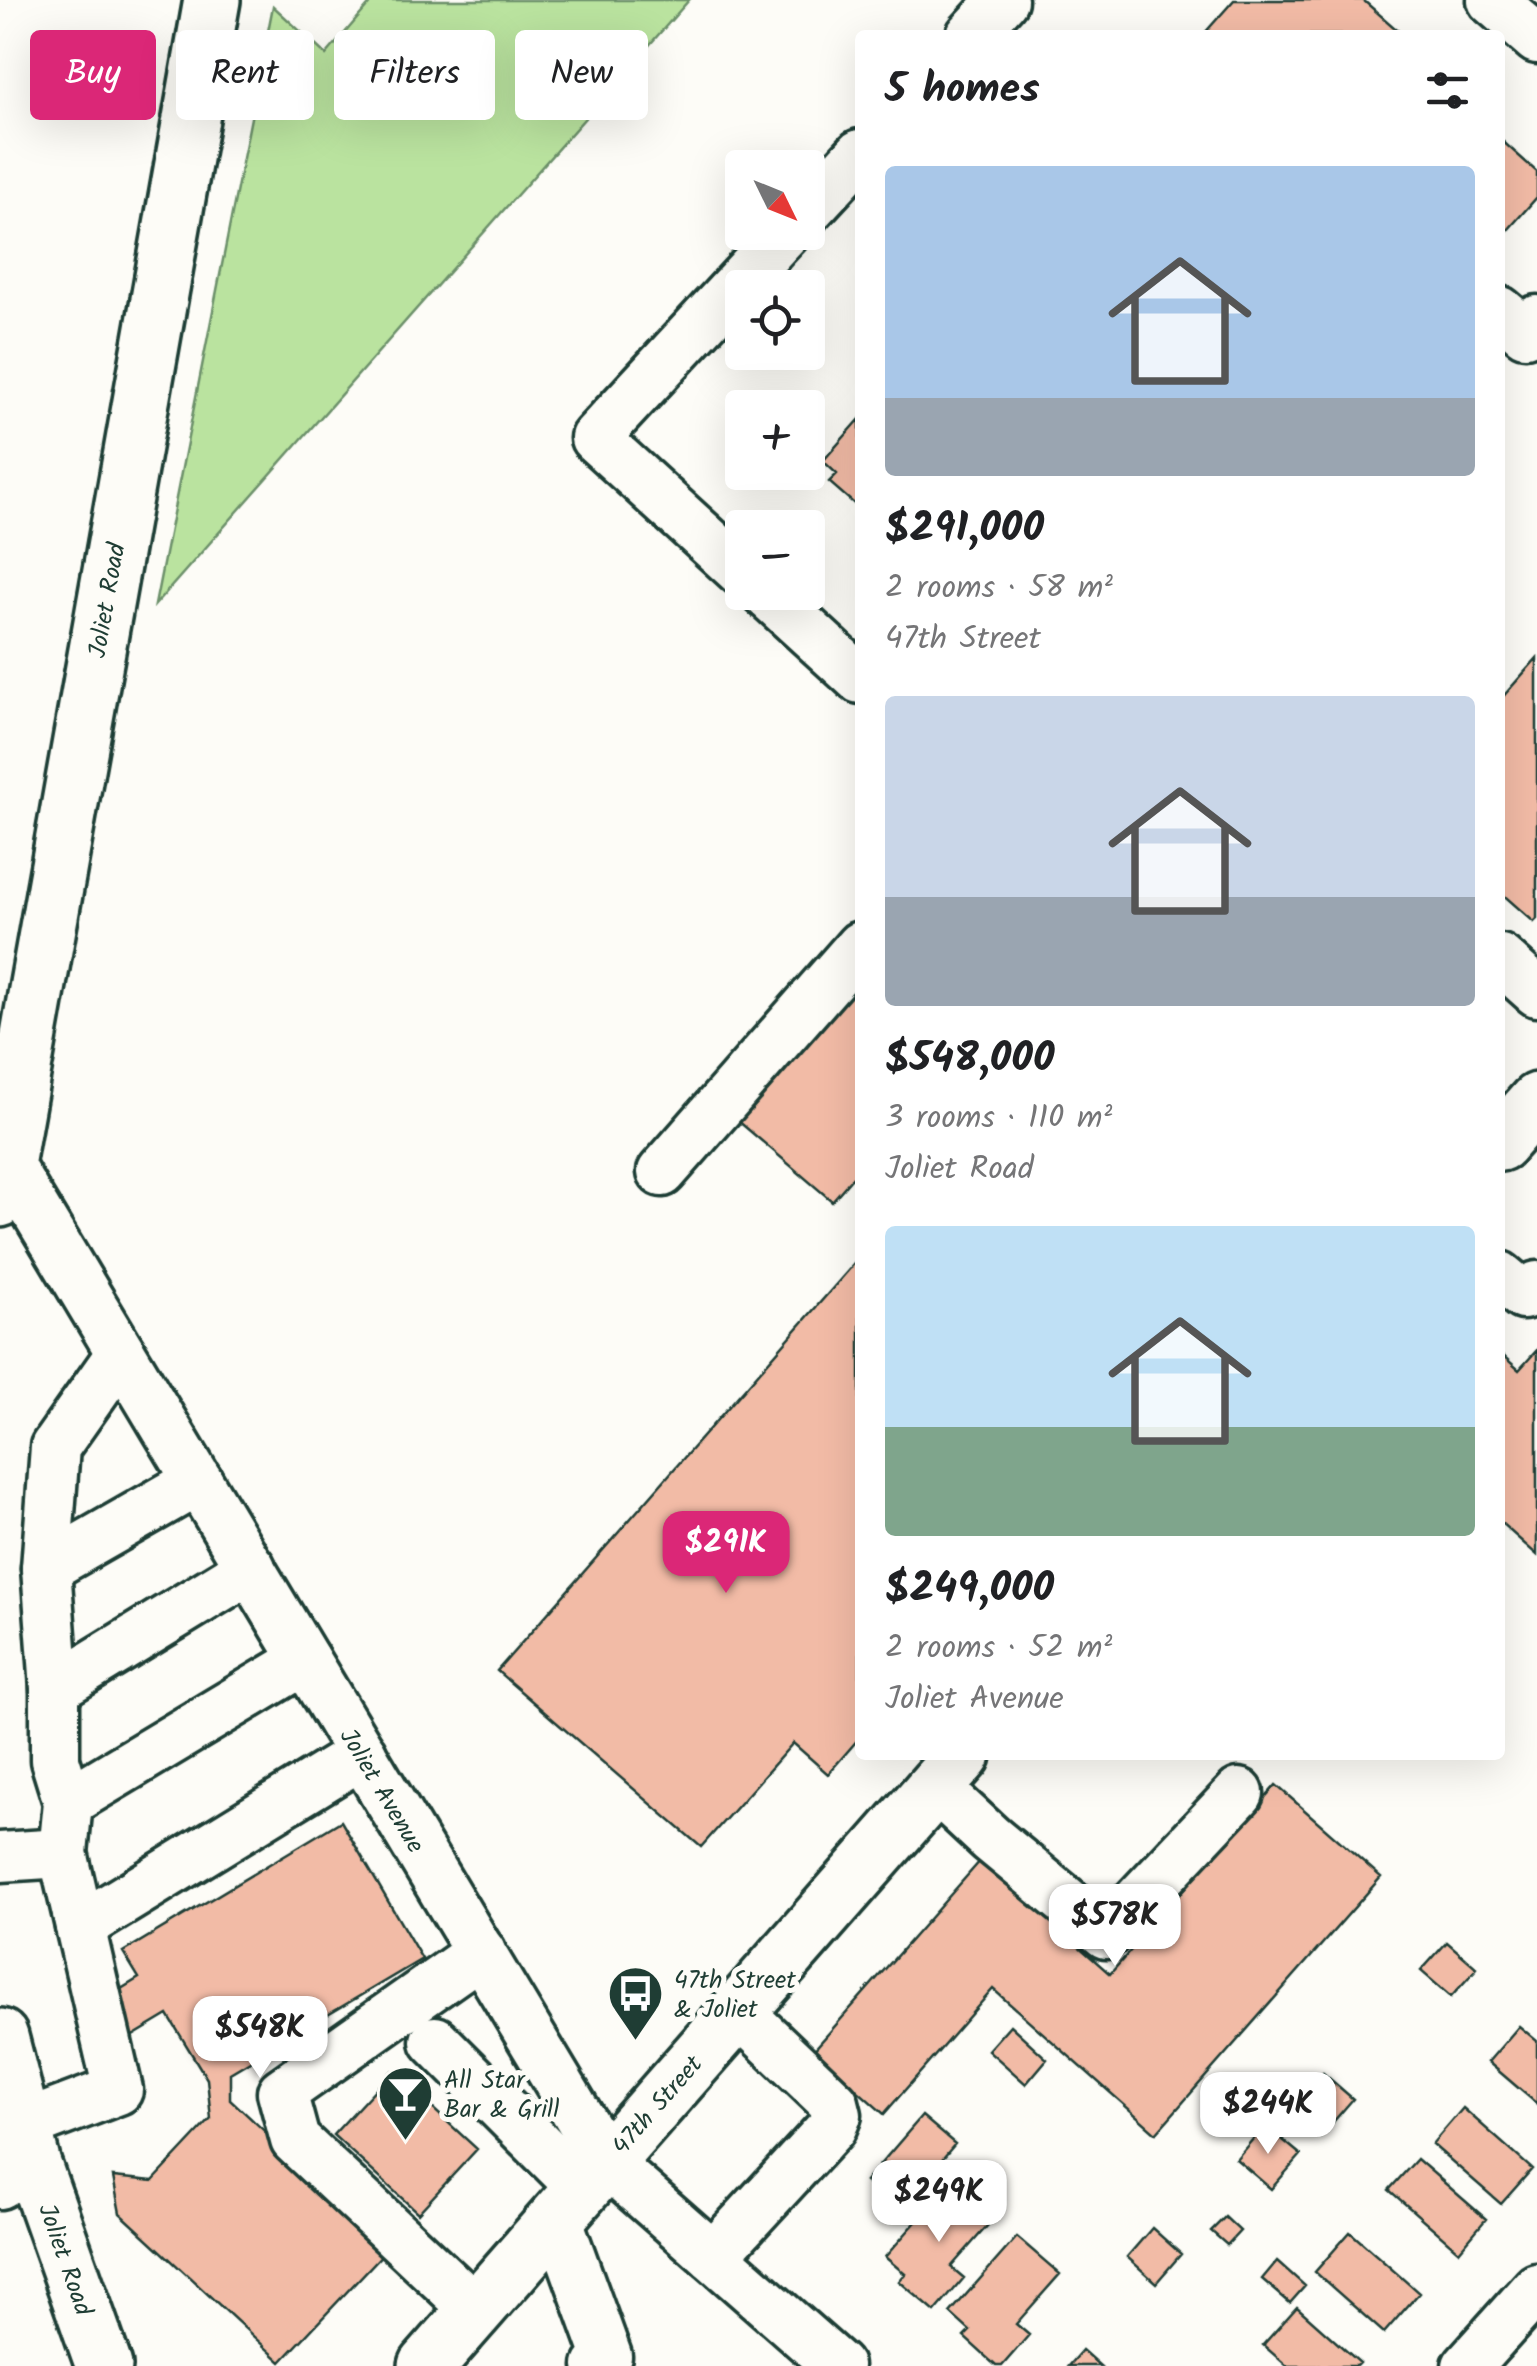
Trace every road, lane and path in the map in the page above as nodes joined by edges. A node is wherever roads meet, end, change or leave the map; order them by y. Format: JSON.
{"nodes":[{"id":1,"x":212,"y":0,"type":"edge"},
{"id":2,"x":1003,"y":0,"type":"edge"},
{"id":3,"x":1492,"y":0,"type":"edge"},
{"id":4,"x":975,"y":30,"type":"edge"},
{"id":5,"x":1537,"y":38,"type":"edge"},
{"id":6,"x":855,"y":159,"type":"edge"},
{"id":7,"x":825,"y":192,"type":"edge"},
{"id":8,"x":769,"y":250,"type":"edge"},
{"id":9,"x":1505,"y":315,"type":"edge"},
{"id":10,"x":1537,"y":320,"type":"edge"},
{"id":11,"x":725,"y":557,"type":"edge"},
{"id":12,"x":785,"y":610,"type":"edge"},
{"id":13,"x":855,"y":674,"type":"edge"},
{"id":14,"x":855,"y":952,"type":"edge"},
{"id":15,"x":1505,"y":964,"type":"edge"},
{"id":16,"x":1537,"y":992,"type":"edge"},
{"id":17,"x":1537,"y":1101,"type":"edge"},
{"id":18,"x":1505,"y":1137,"type":"edge"},
{"id":19,"x":2,"y":1170,"type":"edge"},
{"id":20,"x":662,"y":1172,"type":"dead end"},
{"id":21,"x":1505,"y":1280,"type":"edge"},
{"id":22,"x":1537,"y":1286,"type":"edge"},
{"id":23,"x":121,"y":1353,"type":"junction"},
{"id":24,"x":198,"y":1481,"type":"junction"},
{"id":25,"x":46,"y":1568,"type":"junction"},
{"id":26,"x":250,"y":1568,"type":"junction"},
{"id":27,"x":305,"y":1660,"type":"junction"},
{"id":28,"x":55,"y":1688,"type":"junction"},
{"id":29,"x":362,"y":1754,"type":"junction"},
{"id":30,"x":949,"y":1771,"type":"edge"},
{"id":31,"x":1239,"y":1794,"type":"dead end"},
{"id":32,"x":68,"y":1802,"type":"junction"},
{"id":33,"x":63,"y":1853,"type":"junction"},
{"id":34,"x":0,"y":1858,"type":"edge"},
{"id":35,"x":80,"y":1928,"type":"junction"},
{"id":36,"x":482,"y":1952,"type":"junction"},
{"id":37,"x":738,"y":2011,"type":"junction"},
{"id":38,"x":0,"y":2038,"type":"edge"},
{"id":39,"x":435,"y":2041,"type":"dead end"},
{"id":40,"x":18,"y":2158,"type":"edge"},
{"id":41,"x":582,"y":2190,"type":"junction"},
{"id":42,"x":713,"y":2256,"type":"junction"},
{"id":43,"x":1537,"y":2288,"type":"edge"},
{"id":44,"x":476,"y":2310,"type":"junction"},
{"id":45,"x":608,"y":2363,"type":"edge"},
{"id":46,"x":104,"y":2366,"type":"edge"},
{"id":47,"x":427,"y":2366,"type":"edge"},
{"id":48,"x":838,"y":2366,"type":"edge"},
{"id":49,"x":1468,"y":2366,"type":"edge"}],
"edges":[{"from":1,"to":19,"type":"main road","name":"Joliet Road"},
{"from":2,"to":4,"type":"street"},
{"from":3,"to":5,"type":"street"},
{"from":6,"to":7,"type":"street"},
{"from":8,"to":11,"type":"street"},
{"from":9,"to":10,"type":"street"},
{"from":12,"to":13,"type":"street"},
{"from":14,"to":20,"type":"street"},
{"from":15,"to":16,"type":"street"},
{"from":17,"to":18,"type":"main road"},
{"from":19,"to":23,"type":"street","name":"Joliet Avenue"},
{"from":21,"to":22,"type":"street"},
{"from":23,"to":24,"type":"street","name":"Joliet Avenue"},
{"from":23,"to":25,"type":"street"},
{"from":24,"to":25,"type":"street"},
{"from":24,"to":26,"type":"street","name":"Joliet Avenue"},
{"from":25,"to":28,"type":"street"},
{"from":26,"to":27,"type":"street","name":"Joliet Avenue"},
{"from":26,"to":28,"type":"street"},
{"from":27,"to":29,"type":"street","name":"Joliet Avenue"},
{"from":27,"to":32,"type":"street"},
{"from":28,"to":32,"type":"street"},
{"from":29,"to":35,"type":"street"},
{"from":29,"to":36,"type":"street","name":"Joliet Avenue"},
{"from":30,"to":31,"type":"street"},
{"from":30,"to":37,"type":"main road","name":"47th Street"},
{"from":32,"to":33,"type":"street"},
{"from":33,"to":34,"type":"street"},
{"from":33,"to":35,"type":"street"},
{"from":35,"to":40,"type":"street"},
{"from":36,"to":41,"type":"street","name":"Joliet Avenue"},
{"from":36,"to":44,"type":"street"},
{"from":37,"to":41,"type":"main road","name":"47th Street"},
{"from":37,"to":42,"type":"street"},
{"from":38,"to":40,"type":"main road","name":"Joliet Road"},
{"from":39,"to":41,"type":"street"},
{"from":40,"to":46,"type":"main road","name":"Joliet Road"},
{"from":41,"to":42,"type":"street","name":"Joliet Avenue"},
{"from":41,"to":44,"type":"main road","name":"47th Street"},
{"from":41,"to":45,"type":"street"},
{"from":42,"to":48,"type":"street","name":"Joliet Avenue"},
{"from":43,"to":49,"type":"street"},
{"from":44,"to":47,"type":"main road","name":"47th Street"}]}
